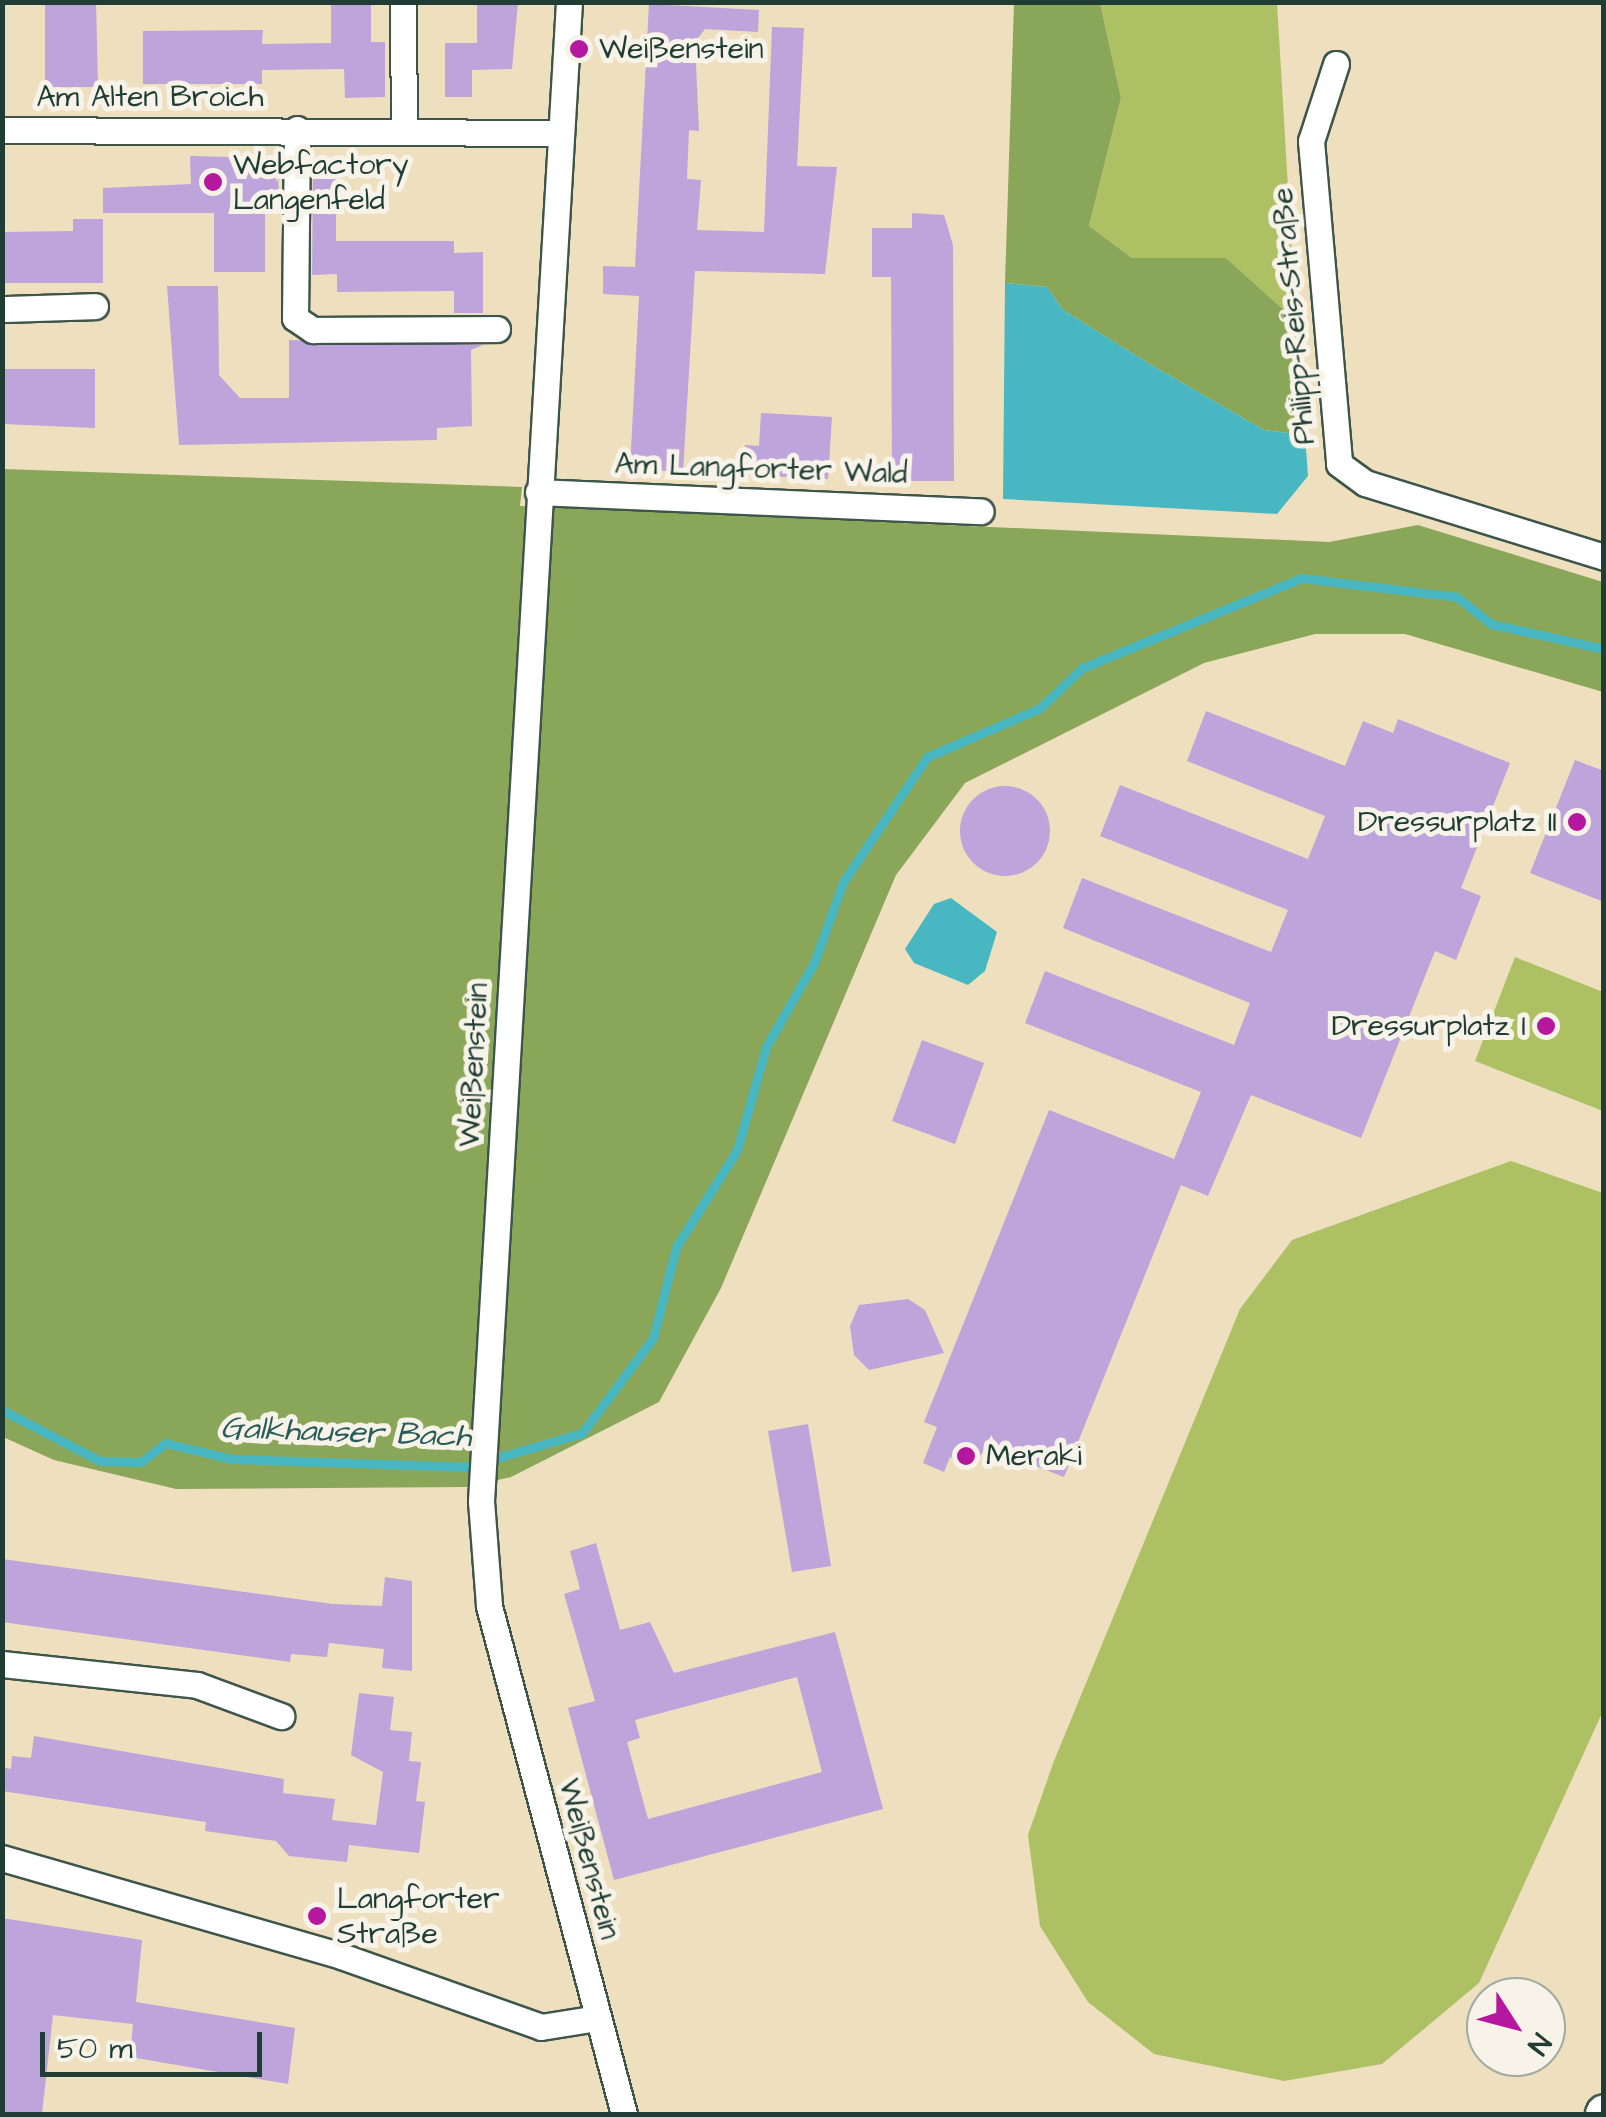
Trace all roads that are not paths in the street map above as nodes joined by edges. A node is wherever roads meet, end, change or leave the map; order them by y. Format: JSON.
{"nodes":[{"id":1,"x":404,"y":2,"type":"edge"},
{"id":2,"x":568,"y":2,"type":"edge"},
{"id":3,"x":1336,"y":64,"type":"dead end"},
{"id":4,"x":297,"y":129,"type":"junction"},
{"id":5,"x":2,"y":130,"type":"edge"},
{"id":6,"x":404,"y":131,"type":"junction"},
{"id":7,"x":561,"y":133,"type":"junction"},
{"id":8,"x":95,"y":306,"type":"dead end"},
{"id":9,"x":2,"y":309,"type":"edge"},
{"id":10,"x":498,"y":329,"type":"dead end"},
{"id":11,"x":538,"y":492,"type":"junction"},
{"id":12,"x":981,"y":511,"type":"dead end"},
{"id":13,"x":1604,"y":557,"type":"edge"},
{"id":14,"x":2,"y":1664,"type":"edge"},
{"id":15,"x":280,"y":1716,"type":"dead end"},
{"id":16,"x":2,"y":1858,"type":"edge"},
{"id":17,"x":597,"y":2018,"type":"junction"},
{"id":18,"x":624,"y":2114,"type":"edge"}],
"edges":[{"from":1,"to":6,"type":"street"},
{"from":2,"to":7,"type":"street","name":"Weißenstein"},
{"from":3,"to":13,"type":"street","name":"Philipp-Reis-Straße"},
{"from":4,"to":5,"type":"street","name":"Am Alten Broich"},
{"from":4,"to":6,"type":"street","name":"Am Alten Broich"},
{"from":4,"to":10,"type":"street","name":"Am Alten Broich"},
{"from":6,"to":7,"type":"street","name":"Am Alten Broich"},
{"from":7,"to":11,"type":"street","name":"Weißenstein"},
{"from":8,"to":9,"type":"street"},
{"from":11,"to":12,"type":"street","name":"Am Langforter Wald"},
{"from":11,"to":17,"type":"street","name":"Weißenstein"},
{"from":14,"to":15,"type":"street"},
{"from":16,"to":17,"type":"street"},
{"from":17,"to":18,"type":"street","name":"Weißenstein"}]}
